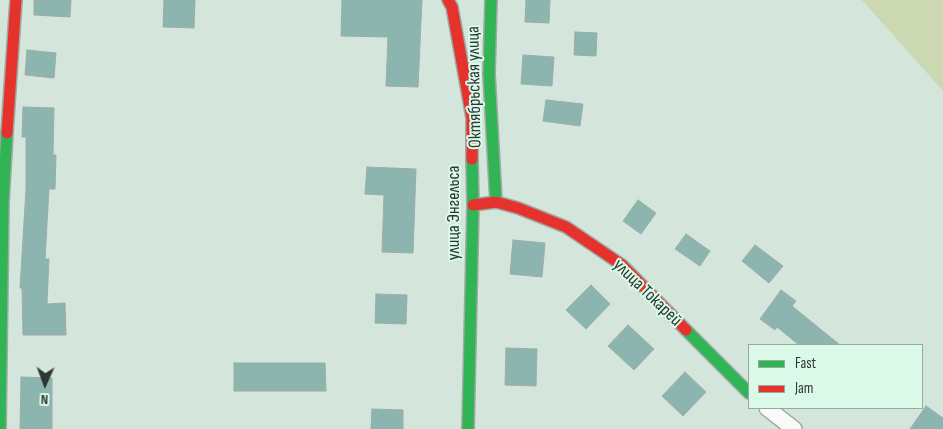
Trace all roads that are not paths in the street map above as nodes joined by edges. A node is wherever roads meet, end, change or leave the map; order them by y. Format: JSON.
{"nodes":[{"id":1,"x":16,"y":0,"type":"edge"},
{"id":2,"x":448,"y":0,"type":"edge"},
{"id":3,"x":491,"y":0,"type":"edge"},
{"id":4,"x":496,"y":202,"type":"junction"},
{"id":5,"x":473,"y":205,"type":"junction"},
{"id":6,"x":748,"y":391,"type":"edge"},
{"id":7,"x":768,"y":409,"type":"edge"},
{"id":8,"x":0,"y":429,"type":"edge"},
{"id":9,"x":468,"y":429,"type":"edge"},
{"id":10,"x":794,"y":429,"type":"edge"}],
"edges":[{"from":1,"to":8,"type":"street"},
{"from":2,"to":5,"type":"street","name":"улица Энгельса"},
{"from":3,"to":4,"type":"street","name":"Октябрьская улица"},
{"from":4,"to":5,"type":"street","name":"улица Токарей"},
{"from":4,"to":6,"type":"street","name":"улица Токарей"},
{"from":5,"to":9,"type":"street","name":"улица Энгельса"},
{"from":7,"to":10,"type":"street"}]}
